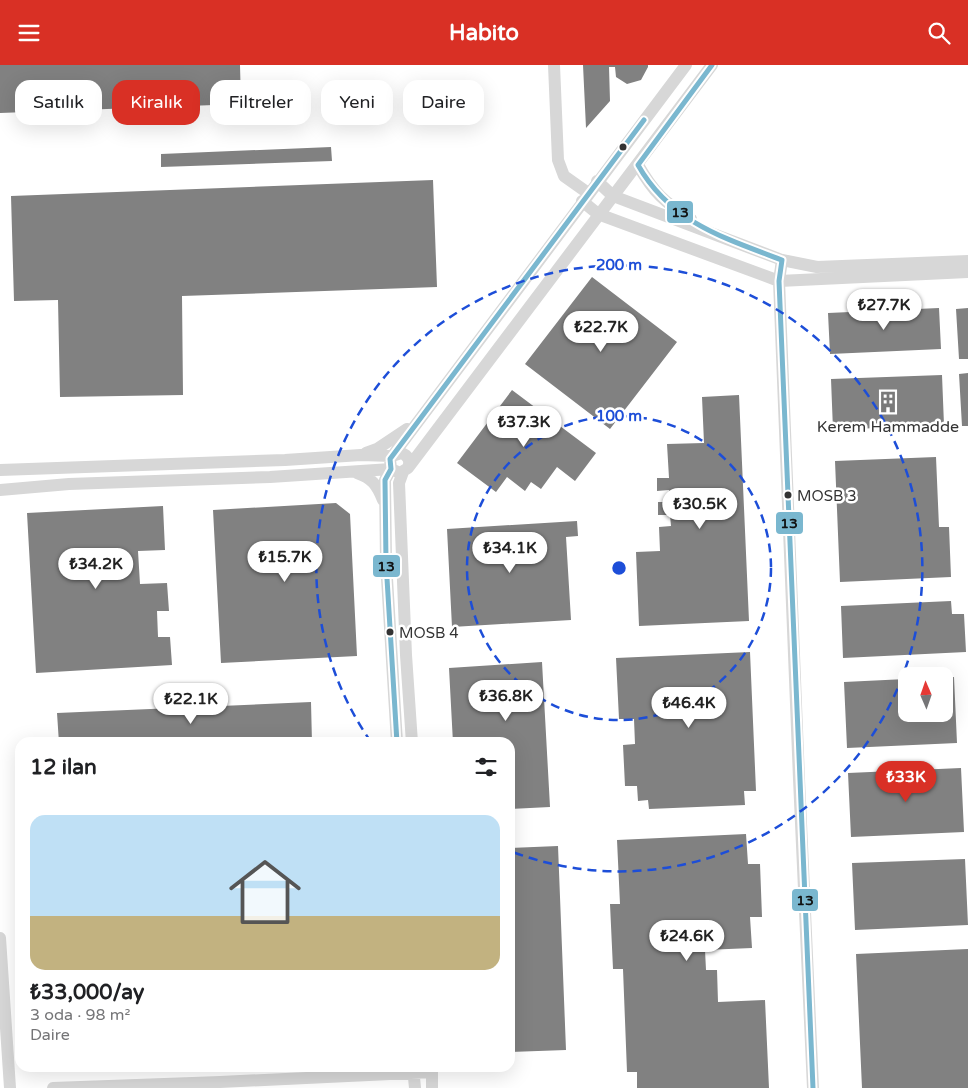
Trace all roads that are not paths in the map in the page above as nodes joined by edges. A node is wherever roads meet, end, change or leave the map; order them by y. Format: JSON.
{"nodes":[{"id":1,"x":554,"y":65,"type":"edge"},
{"id":2,"x":686,"y":65,"type":"edge"},
{"id":3,"x":712,"y":65,"type":"edge"},
{"id":4,"x":638,"y":165,"type":"junction"},
{"id":5,"x":597,"y":181,"type":"junction"},
{"id":6,"x":613,"y":196,"type":"junction"},
{"id":7,"x":585,"y":197,"type":"junction"},
{"id":8,"x":598,"y":214,"type":"junction"},
{"id":9,"x":710,"y":232,"type":"junction"},
{"id":10,"x":782,"y":260,"type":"junction"},
{"id":11,"x":968,"y":261,"type":"edge"},
{"id":12,"x":968,"y":272,"type":"edge"},
{"id":13,"x":779,"y":281,"type":"junction"},
{"id":14,"x":417,"y":422,"type":"junction"},
{"id":15,"x":361,"y":455,"type":"junction"},
{"id":16,"x":398,"y":466,"type":"junction"},
{"id":17,"x":0,"y":470,"type":"edge"},
{"id":18,"x":352,"y":472,"type":"junction"},
{"id":19,"x":0,"y":490,"type":"edge"},
{"id":20,"x":386,"y":507,"type":"junction"},
{"id":21,"x":406,"y":655,"type":"junction"},
{"id":22,"x":392,"y":656,"type":"junction"},
{"id":23,"x":396,"y":737,"type":"edge"},
{"id":24,"x":412,"y":737,"type":"edge"},
{"id":25,"x":0,"y":938,"type":"edge"},
{"id":26,"x":384,"y":1072,"type":"edge"},
{"id":27,"x":414,"y":1072,"type":"edge"},
{"id":28,"x":432,"y":1072,"type":"edge"},
{"id":29,"x":10,"y":1088,"type":"edge"},
{"id":30,"x":53,"y":1088,"type":"edge"},
{"id":31,"x":415,"y":1088,"type":"edge"},
{"id":32,"x":429,"y":1088,"type":"edge"},
{"id":33,"x":813,"y":1088,"type":"edge"}],
"edges":[{"from":1,"to":7,"type":"street"},
{"from":2,"to":5,"type":"street"},
{"from":3,"to":4,"type":"street"},
{"from":4,"to":6,"type":"street"},
{"from":4,"to":9,"type":"street"},
{"from":5,"to":6,"type":"street"},
{"from":5,"to":7,"type":"street"},
{"from":6,"to":8,"type":"street"},
{"from":6,"to":9,"type":"street"},
{"from":7,"to":8,"type":"street"},
{"from":7,"to":14,"type":"street"},
{"from":8,"to":13,"type":"street"},
{"from":8,"to":16,"type":"street"},
{"from":9,"to":10,"type":"street"},
{"from":10,"to":11,"type":"street"},
{"from":10,"to":13,"type":"street"},
{"from":12,"to":13,"type":"street"},
{"from":13,"to":33,"type":"street"},
{"from":14,"to":15,"type":"street"},
{"from":14,"to":16,"type":"street"},
{"from":15,"to":16,"type":"street"},
{"from":15,"to":17,"type":"street"},
{"from":16,"to":18,"type":"street"},
{"from":16,"to":20,"type":"street"},
{"from":16,"to":21,"type":"street"},
{"from":18,"to":19,"type":"street"},
{"from":18,"to":20,"type":"street"},
{"from":20,"to":22,"type":"street"},
{"from":21,"to":22,"type":"street"},
{"from":21,"to":24,"type":"street"},
{"from":22,"to":23,"type":"street"},
{"from":25,"to":29,"type":"street"},
{"from":26,"to":30,"type":"street"},
{"from":27,"to":31,"type":"street"},
{"from":28,"to":32,"type":"street"}]}
